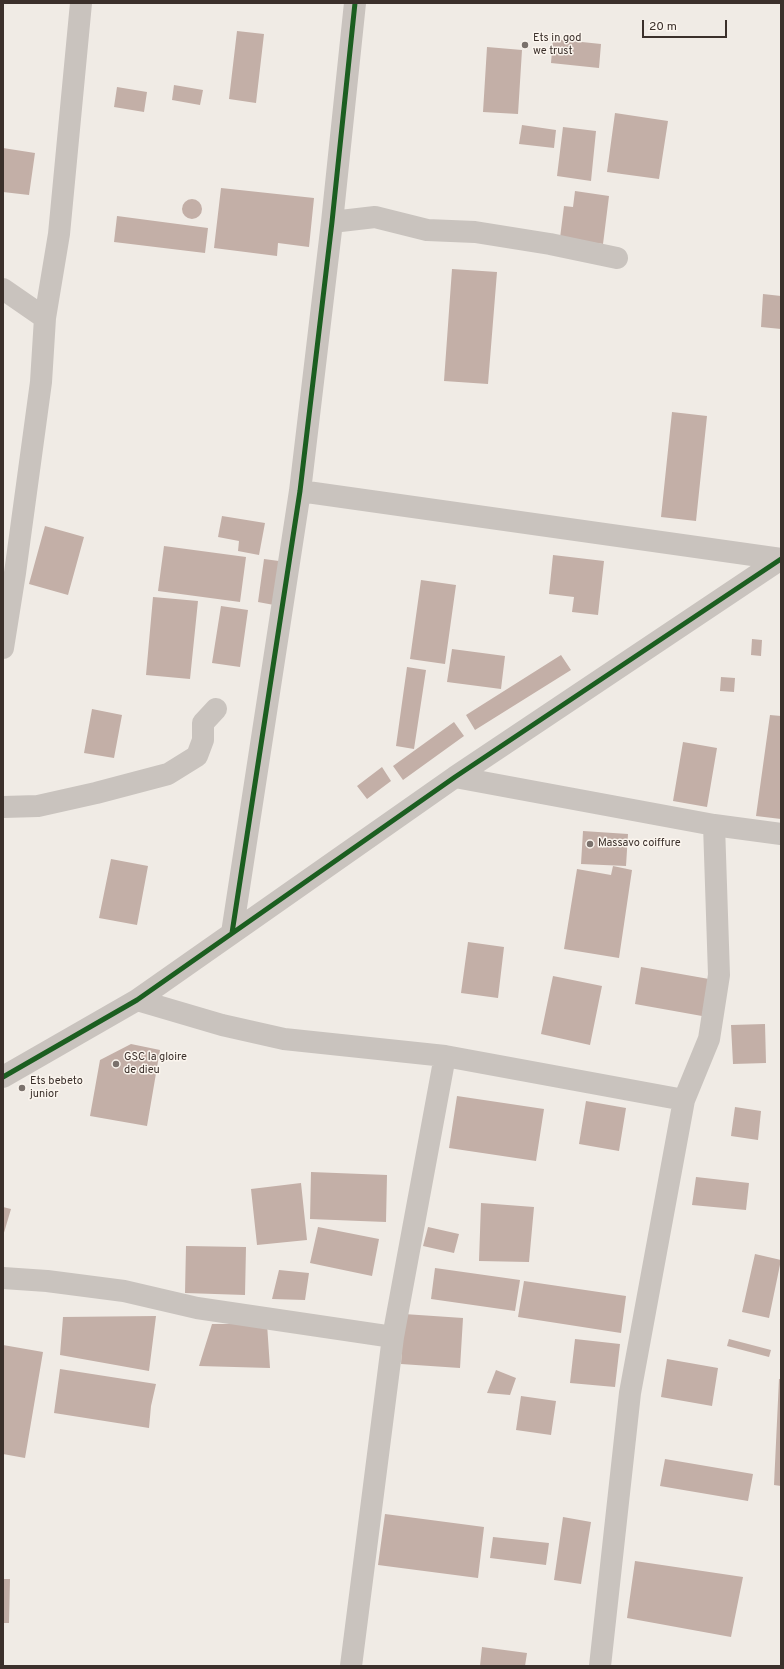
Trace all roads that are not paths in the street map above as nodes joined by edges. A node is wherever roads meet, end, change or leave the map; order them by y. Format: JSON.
{"nodes":[{"id":1,"x":81,"y":3,"type":"edge"},
{"id":2,"x":355,"y":3,"type":"edge"},
{"id":3,"x":332,"y":222,"type":"junction"},
{"id":4,"x":617,"y":258,"type":"dead end"},
{"id":5,"x":3,"y":289,"type":"edge"},
{"id":6,"x":45,"y":318,"type":"junction"},
{"id":7,"x":300,"y":491,"type":"junction"},
{"id":8,"x":781,"y":559,"type":"edge"},
{"id":9,"x":9,"y":572,"type":"edge"},
{"id":10,"x":3,"y":648,"type":"edge"},
{"id":11,"x":216,"y":709,"type":"dead end"},
{"id":12,"x":455,"y":777,"type":"junction"},
{"id":13,"x":3,"y":807,"type":"edge"},
{"id":14,"x":714,"y":825,"type":"junction"},
{"id":15,"x":781,"y":834,"type":"edge"},
{"id":16,"x":232,"y":932,"type":"junction"},
{"id":17,"x":137,"y":1000,"type":"junction"},
{"id":18,"x":445,"y":1056,"type":"junction"},
{"id":19,"x":3,"y":1077,"type":"edge"},
{"id":20,"x":684,"y":1100,"type":"junction"},
{"id":21,"x":3,"y":1278,"type":"edge"},
{"id":22,"x":393,"y":1337,"type":"junction"},
{"id":23,"x":351,"y":1666,"type":"edge"},
{"id":24,"x":600,"y":1666,"type":"edge"}],
"edges":[{"from":1,"to":6,"type":"street"},
{"from":2,"to":3,"type":"street"},
{"from":3,"to":4,"type":"street"},
{"from":3,"to":7,"type":"street"},
{"from":5,"to":6,"type":"street"},
{"from":6,"to":9,"type":"street"},
{"from":7,"to":8,"type":"street"},
{"from":7,"to":16,"type":"street"},
{"from":8,"to":12,"type":"street"},
{"from":9,"to":10,"type":"street"},
{"from":11,"to":13,"type":"street"},
{"from":12,"to":14,"type":"street"},
{"from":12,"to":16,"type":"street"},
{"from":14,"to":15,"type":"street"},
{"from":14,"to":20,"type":"street"},
{"from":16,"to":17,"type":"street"},
{"from":17,"to":18,"type":"street"},
{"from":17,"to":19,"type":"street"},
{"from":18,"to":20,"type":"street"},
{"from":18,"to":22,"type":"street"},
{"from":20,"to":24,"type":"street"},
{"from":21,"to":22,"type":"street"},
{"from":22,"to":23,"type":"street"}]}
